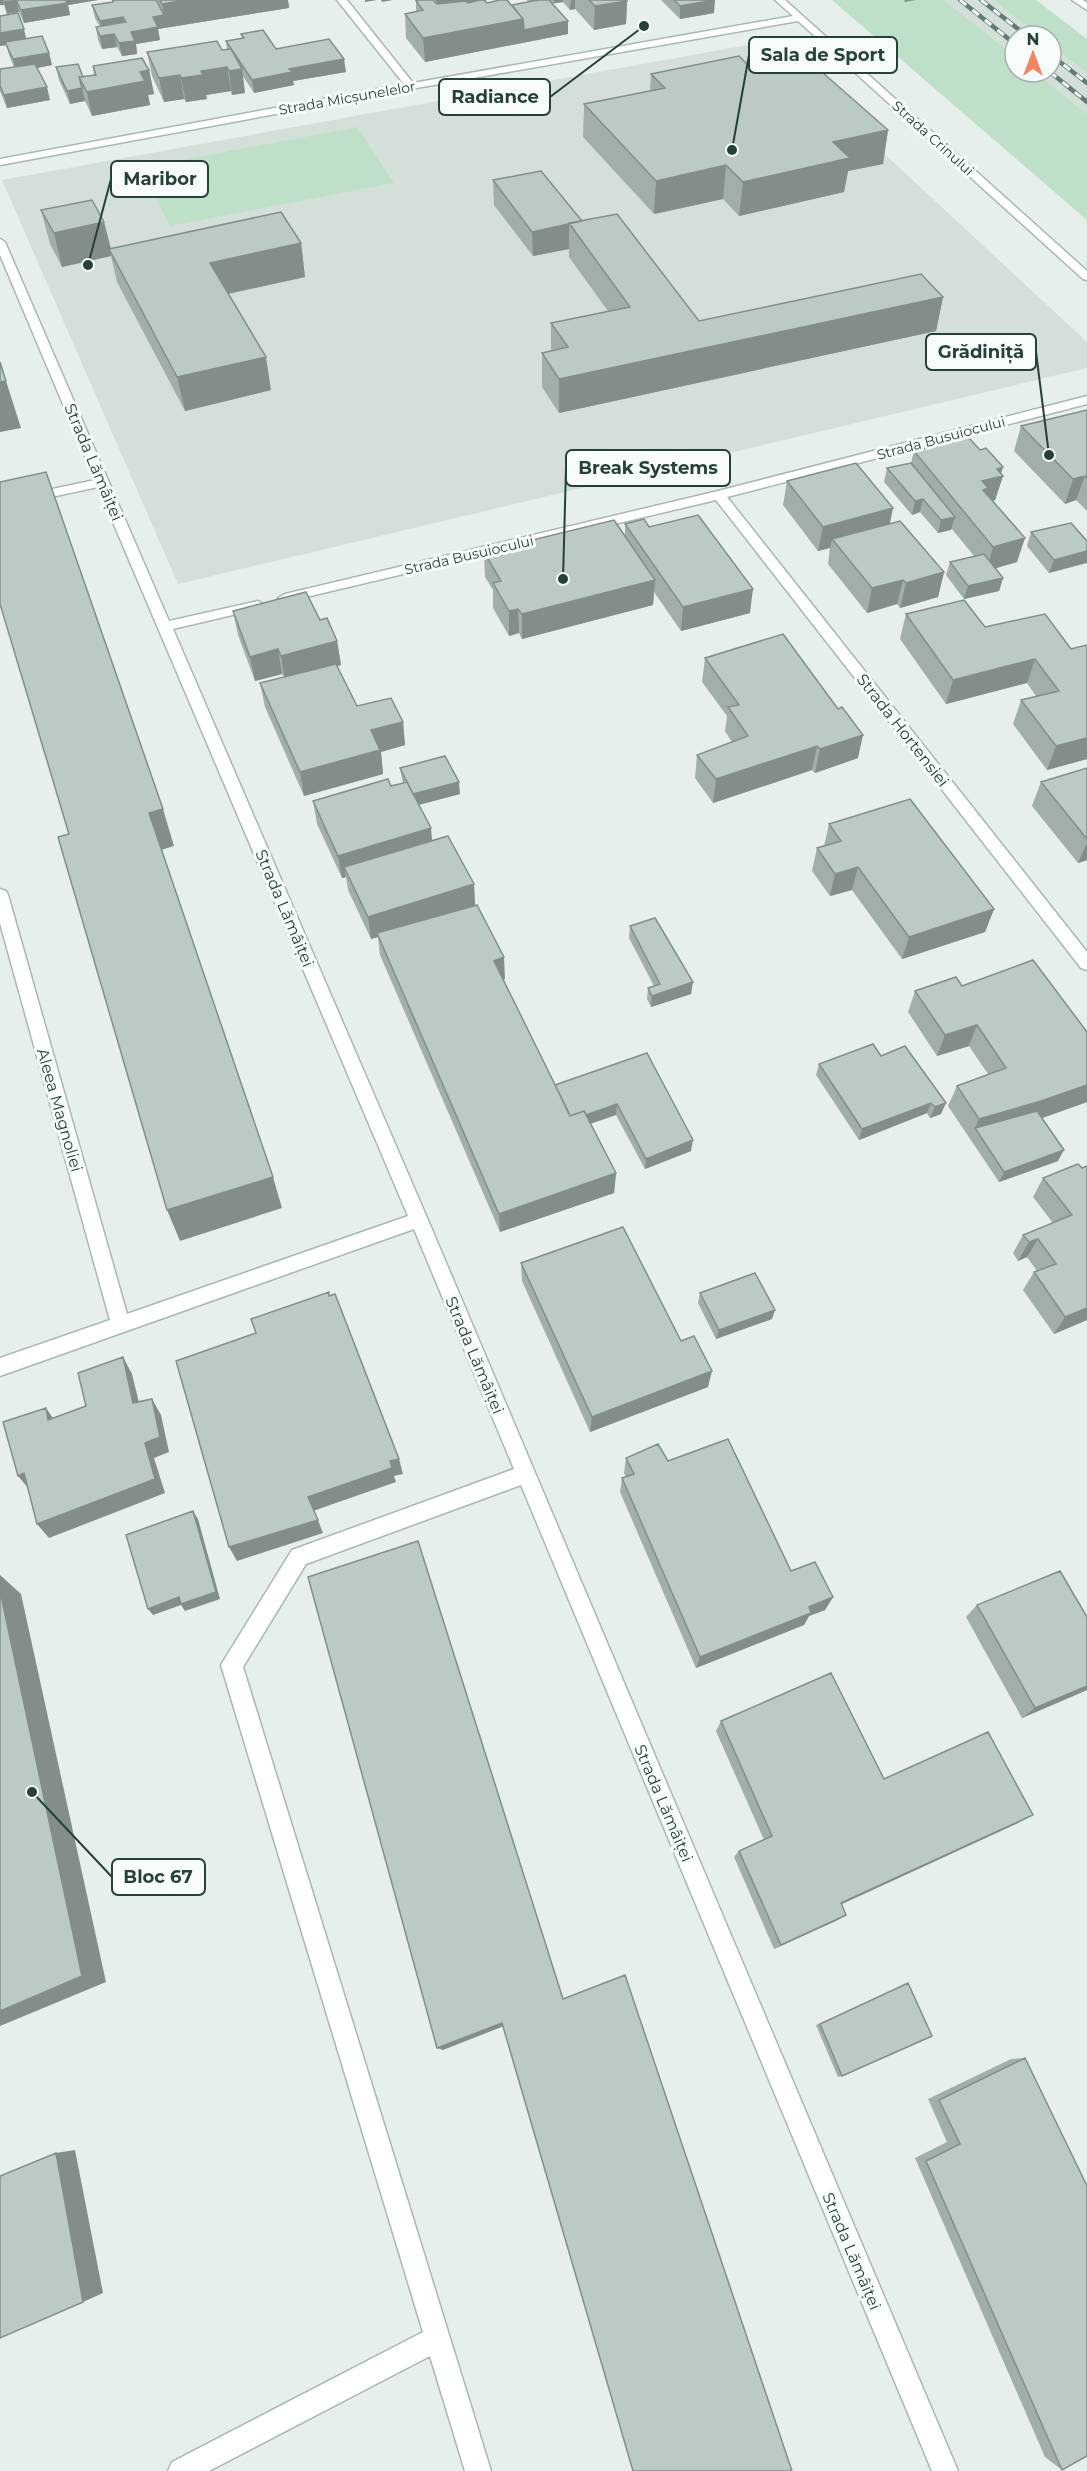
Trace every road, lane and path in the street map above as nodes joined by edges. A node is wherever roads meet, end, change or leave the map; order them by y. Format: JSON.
{"nodes":[{"id":1,"x":342,"y":0,"type":"edge"},
{"id":2,"x":780,"y":0,"type":"edge"},
{"id":3,"x":1077,"y":0,"type":"edge"},
{"id":4,"x":1087,"y":7,"type":"edge"},
{"id":5,"x":800,"y":18,"type":"junction"},
{"id":6,"x":411,"y":86,"type":"junction"},
{"id":7,"x":0,"y":162,"type":"edge"},
{"id":8,"x":0,"y":243,"type":"edge"},
{"id":9,"x":1087,"y":277,"type":"edge"},
{"id":10,"x":1087,"y":400,"type":"edge"},
{"id":11,"x":102,"y":482,"type":"junction"},
{"id":12,"x":719,"y":495,"type":"junction"},
{"id":13,"x":0,"y":504,"type":"edge"},
{"id":14,"x":165,"y":626,"type":"junction"},
{"id":15,"x":0,"y":895,"type":"edge"},
{"id":16,"x":1087,"y":964,"type":"edge"},
{"id":17,"x":418,"y":1220,"type":"junction"},
{"id":18,"x":121,"y":1325,"type":"junction"},
{"id":19,"x":0,"y":1367,"type":"edge"},
{"id":20,"x":525,"y":1474,"type":"junction"},
{"id":21,"x":438,"y":2338,"type":"junction"},
{"id":22,"x":181,"y":2471,"type":"edge"},
{"id":23,"x":478,"y":2471,"type":"edge"},
{"id":24,"x":945,"y":2471,"type":"edge"}],
"edges":[{"from":1,"to":6,"type":"street"},
{"from":2,"to":5,"type":"street","name":"Strada Crinului"},
{"from":3,"to":4,"type":"street"},
{"from":5,"to":6,"type":"street","name":"Strada Micșunelelor"},
{"from":5,"to":9,"type":"street","name":"Strada Crinului"},
{"from":6,"to":7,"type":"street","name":"Strada Micșunelelor"},
{"from":8,"to":11,"type":"street","name":"Strada Lămâiței"},
{"from":10,"to":12,"type":"street","name":"Strada Busuiocului"},
{"from":11,"to":13,"type":"street"},
{"from":11,"to":14,"type":"street","name":"Strada Lămâiței"},
{"from":12,"to":14,"type":"street","name":"Strada Busuiocului"},
{"from":12,"to":16,"type":"street","name":"Strada Hortensiei"},
{"from":14,"to":17,"type":"street","name":"Strada Lămâiței"},
{"from":15,"to":18,"type":"street","name":"Aleea Magnoliei"},
{"from":17,"to":18,"type":"street"},
{"from":17,"to":20,"type":"street","name":"Strada Lămâiței"},
{"from":18,"to":19,"type":"street"},
{"from":20,"to":21,"type":"street"},
{"from":20,"to":24,"type":"street","name":"Strada Lămâiței"},
{"from":21,"to":22,"type":"street"},
{"from":21,"to":23,"type":"street"}]}
